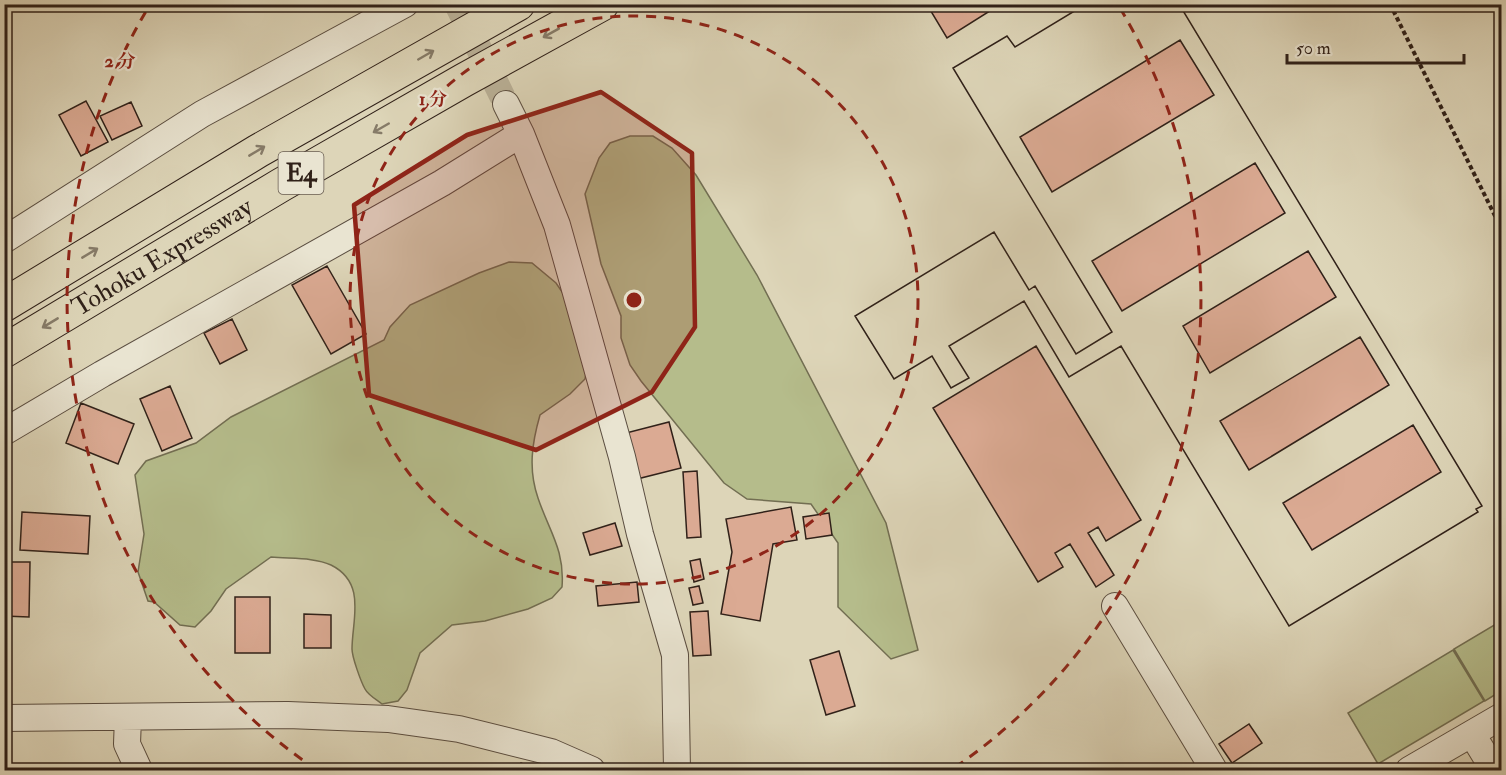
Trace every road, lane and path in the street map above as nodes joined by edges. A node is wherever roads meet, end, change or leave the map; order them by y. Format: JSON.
{"nodes":[{"id":1,"x":405,"y":4,"type":"edge"},
{"id":2,"x":518,"y":4,"type":"edge"},
{"id":3,"x":602,"y":4,"type":"edge"},
{"id":4,"x":1390,"y":4,"type":"edge"},
{"id":5,"x":506,"y":104,"type":"tunnel mouth"},
{"id":6,"x":521,"y":134,"type":"junction"},
{"id":7,"x":1502,"y":230,"type":"edge"},
{"id":8,"x":4,"y":240,"type":"edge"},
{"id":9,"x":4,"y":305,"type":"edge"},
{"id":10,"x":4,"y":351,"type":"edge"},
{"id":11,"x":4,"y":432,"type":"edge"},
{"id":12,"x":1115,"y":606,"type":"dead end"},
{"id":13,"x":1502,"y":716,"type":"edge"},
{"id":14,"x":129,"y":717,"type":"junction"},
{"id":15,"x":4,"y":718,"type":"edge"},
{"id":16,"x":1472,"y":734,"type":"junction"},
{"id":17,"x":139,"y":771,"type":"edge"},
{"id":18,"x":592,"y":771,"type":"edge"},
{"id":19,"x":677,"y":771,"type":"edge"},
{"id":20,"x":1214,"y":771,"type":"edge"},
{"id":21,"x":1409,"y":771,"type":"edge"},
{"id":22,"x":1494,"y":771,"type":"edge"}],
"edges":[{"from":1,"to":8,"type":"street"},
{"from":9,"to":2,"type":"highway","name":"Tohoku Expressway","number":"E4","one_way":true},
{"from":3,"to":10,"type":"highway","name":"Tohoku Expressway","number":"E4","one_way":true},
{"from":4,"to":7,"type":"path"},
{"from":5,"to":6,"type":"street"},
{"from":6,"to":11,"type":"street"},
{"from":6,"to":19,"type":"street"},
{"from":12,"to":20,"type":"street"},
{"from":13,"to":16,"type":"street"},
{"from":14,"to":15,"type":"street"},
{"from":14,"to":17,"type":"street"},
{"from":14,"to":18,"type":"street"},
{"from":16,"to":21,"type":"street"},
{"from":16,"to":22,"type":"street"}]}
